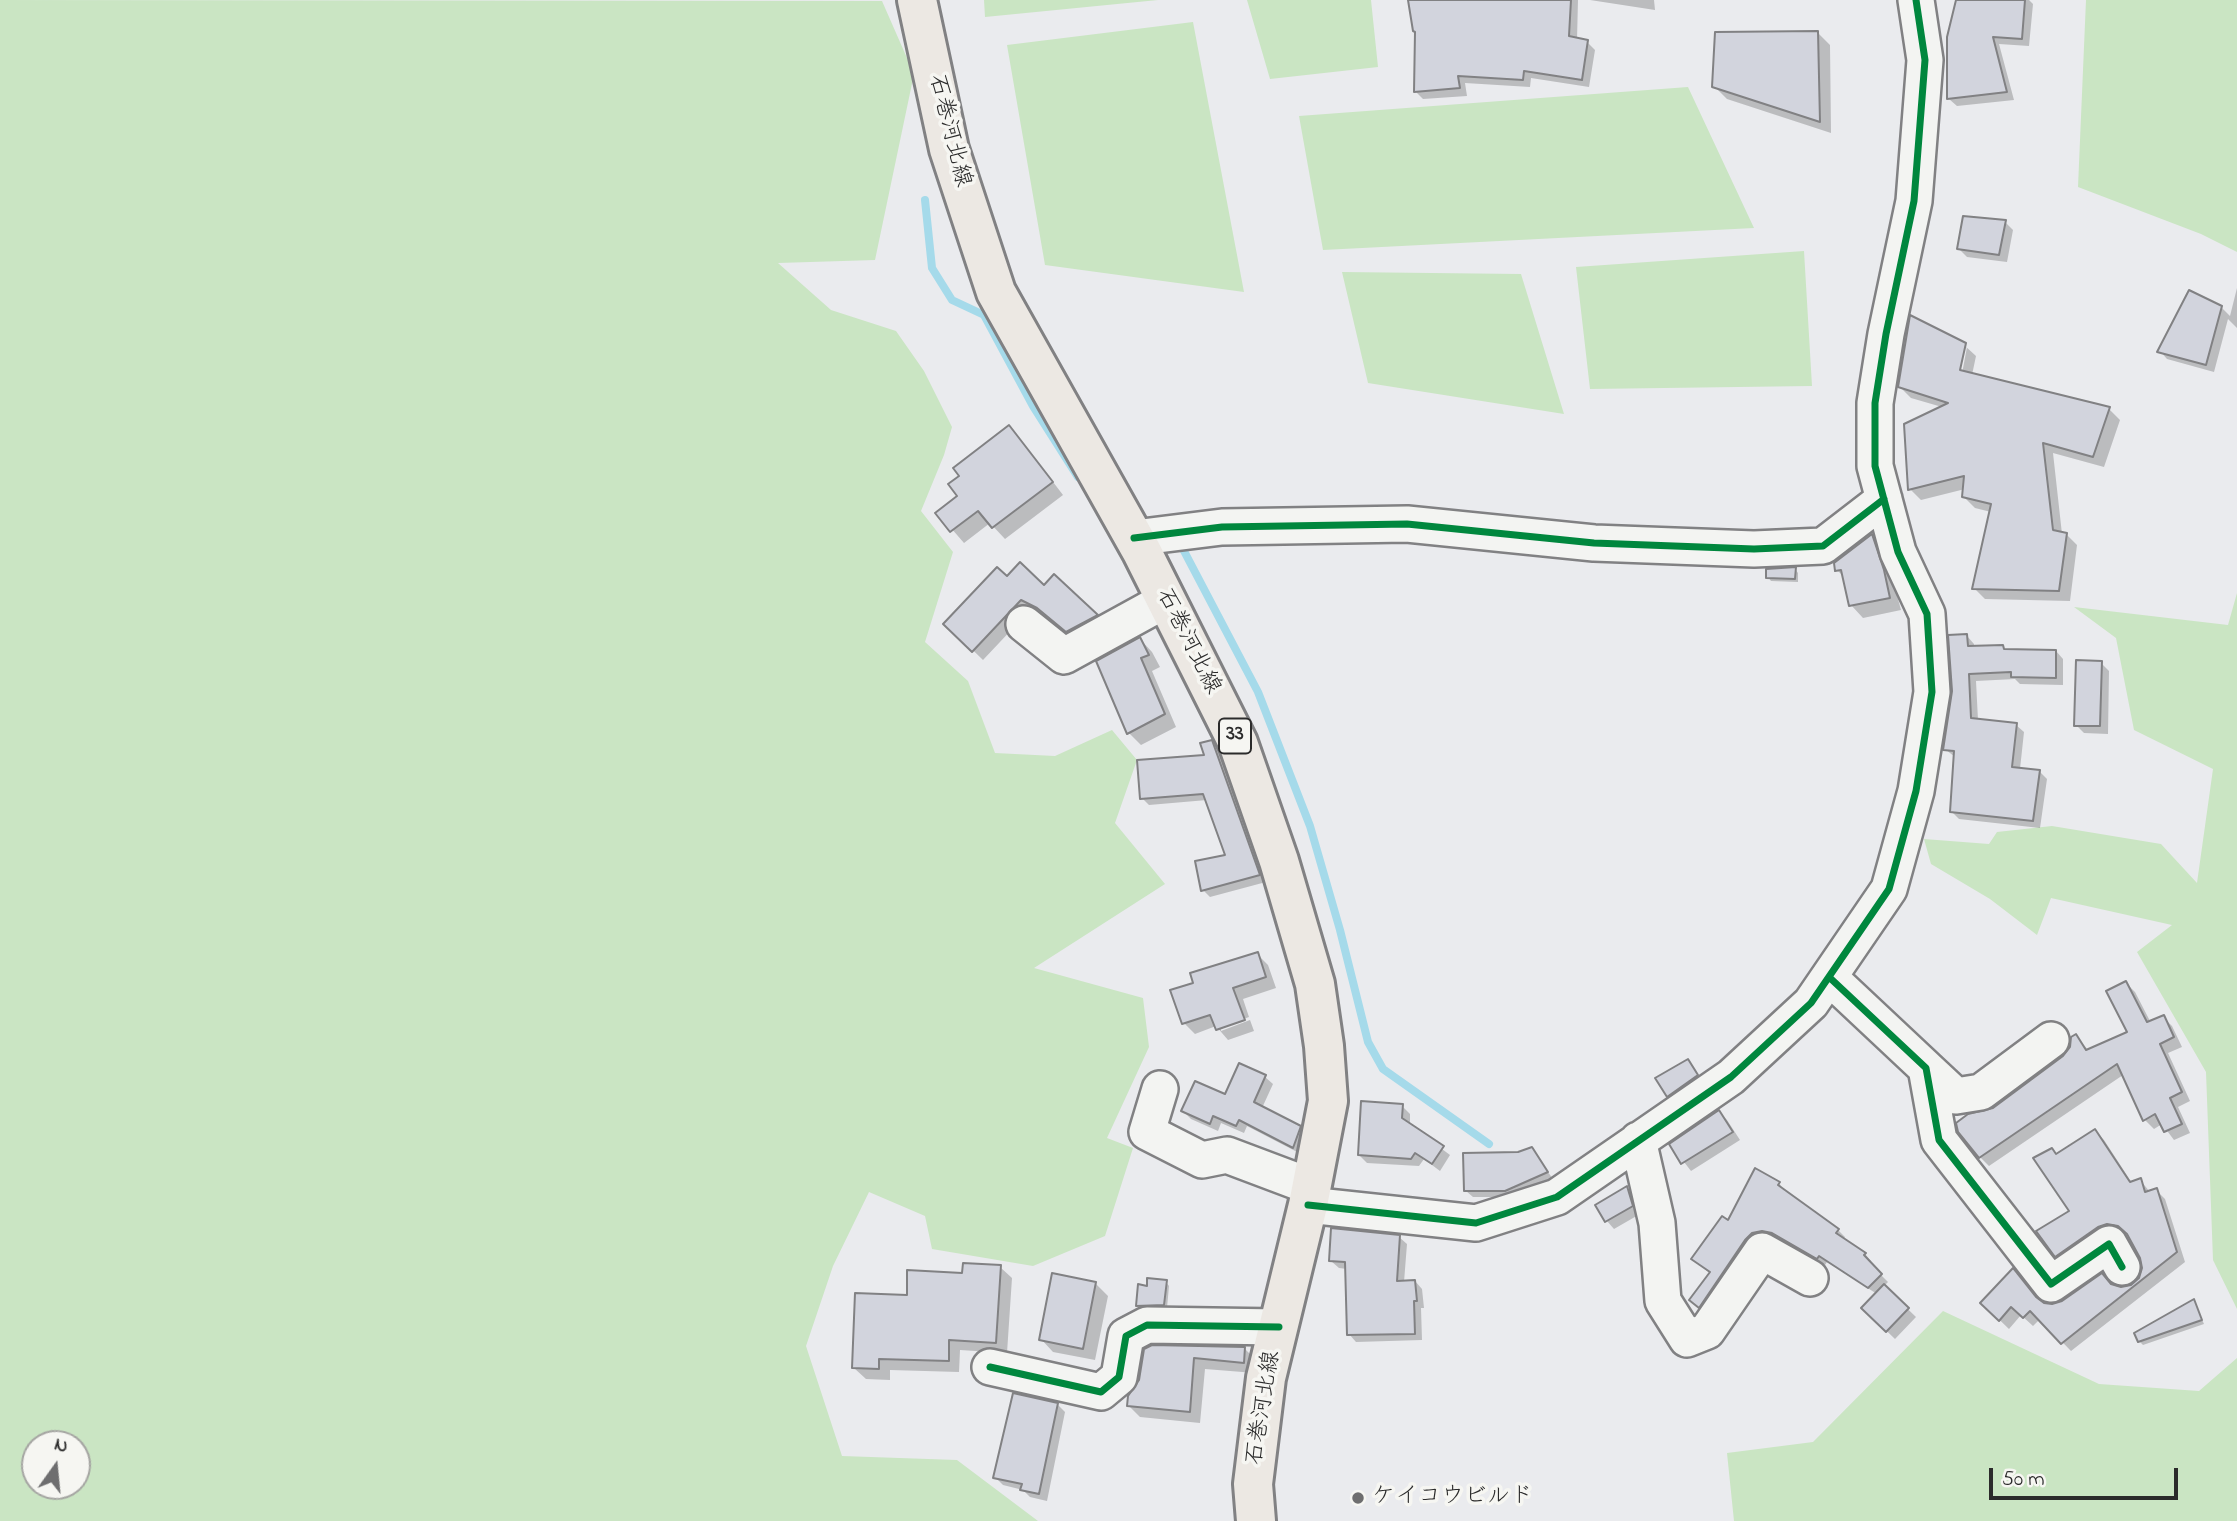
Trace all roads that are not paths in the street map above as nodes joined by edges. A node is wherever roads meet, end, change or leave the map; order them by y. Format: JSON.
{"nodes":[{"id":1,"x":917,"y":0,"type":"edge"},
{"id":2,"x":1916,"y":0,"type":"edge"},
{"id":3,"x":1884,"y":499,"type":"junction"},
{"id":4,"x":1134,"y":538,"type":"junction"},
{"id":5,"x":1166,"y":600,"type":"junction"},
{"id":6,"x":1024,"y":624,"type":"dead end"},
{"id":7,"x":1829,"y":977,"type":"junction"},
{"id":8,"x":2051,"y":1040,"type":"dead end"},
{"id":9,"x":1926,"y":1068,"type":"junction"},
{"id":10,"x":1160,"y":1088,"type":"dead end"},
{"id":11,"x":1638,"y":1140,"type":"junction"},
{"id":12,"x":1310,"y":1196,"type":"junction"},
{"id":13,"x":2122,"y":1267,"type":"dead end"},
{"id":14,"x":1810,"y":1278,"type":"dead end"},
{"id":15,"x":1279,"y":1327,"type":"junction"},
{"id":16,"x":990,"y":1367,"type":"dead end"},
{"id":17,"x":1256,"y":1521,"type":"edge"}],
"edges":[{"from":1,"to":4,"type":"main road","name":"石巻河北線","number":"33"},
{"from":2,"to":3,"type":"street"},
{"from":3,"to":4,"type":"street"},
{"from":3,"to":7,"type":"street"},
{"from":4,"to":5,"type":"main road","name":"石巻河北線","number":"33"},
{"from":5,"to":6,"type":"street"},
{"from":5,"to":12,"type":"main road","name":"石巻河北線","number":"33"},
{"from":7,"to":9,"type":"street"},
{"from":7,"to":11,"type":"street"},
{"from":8,"to":9,"type":"street"},
{"from":9,"to":13,"type":"street"},
{"from":10,"to":12,"type":"street"},
{"from":11,"to":12,"type":"street"},
{"from":11,"to":14,"type":"street"},
{"from":12,"to":15,"type":"main road","name":"石巻河北線","number":"33"},
{"from":15,"to":16,"type":"street"},
{"from":15,"to":17,"type":"main road","name":"石巻河北線","number":"33"}]}
